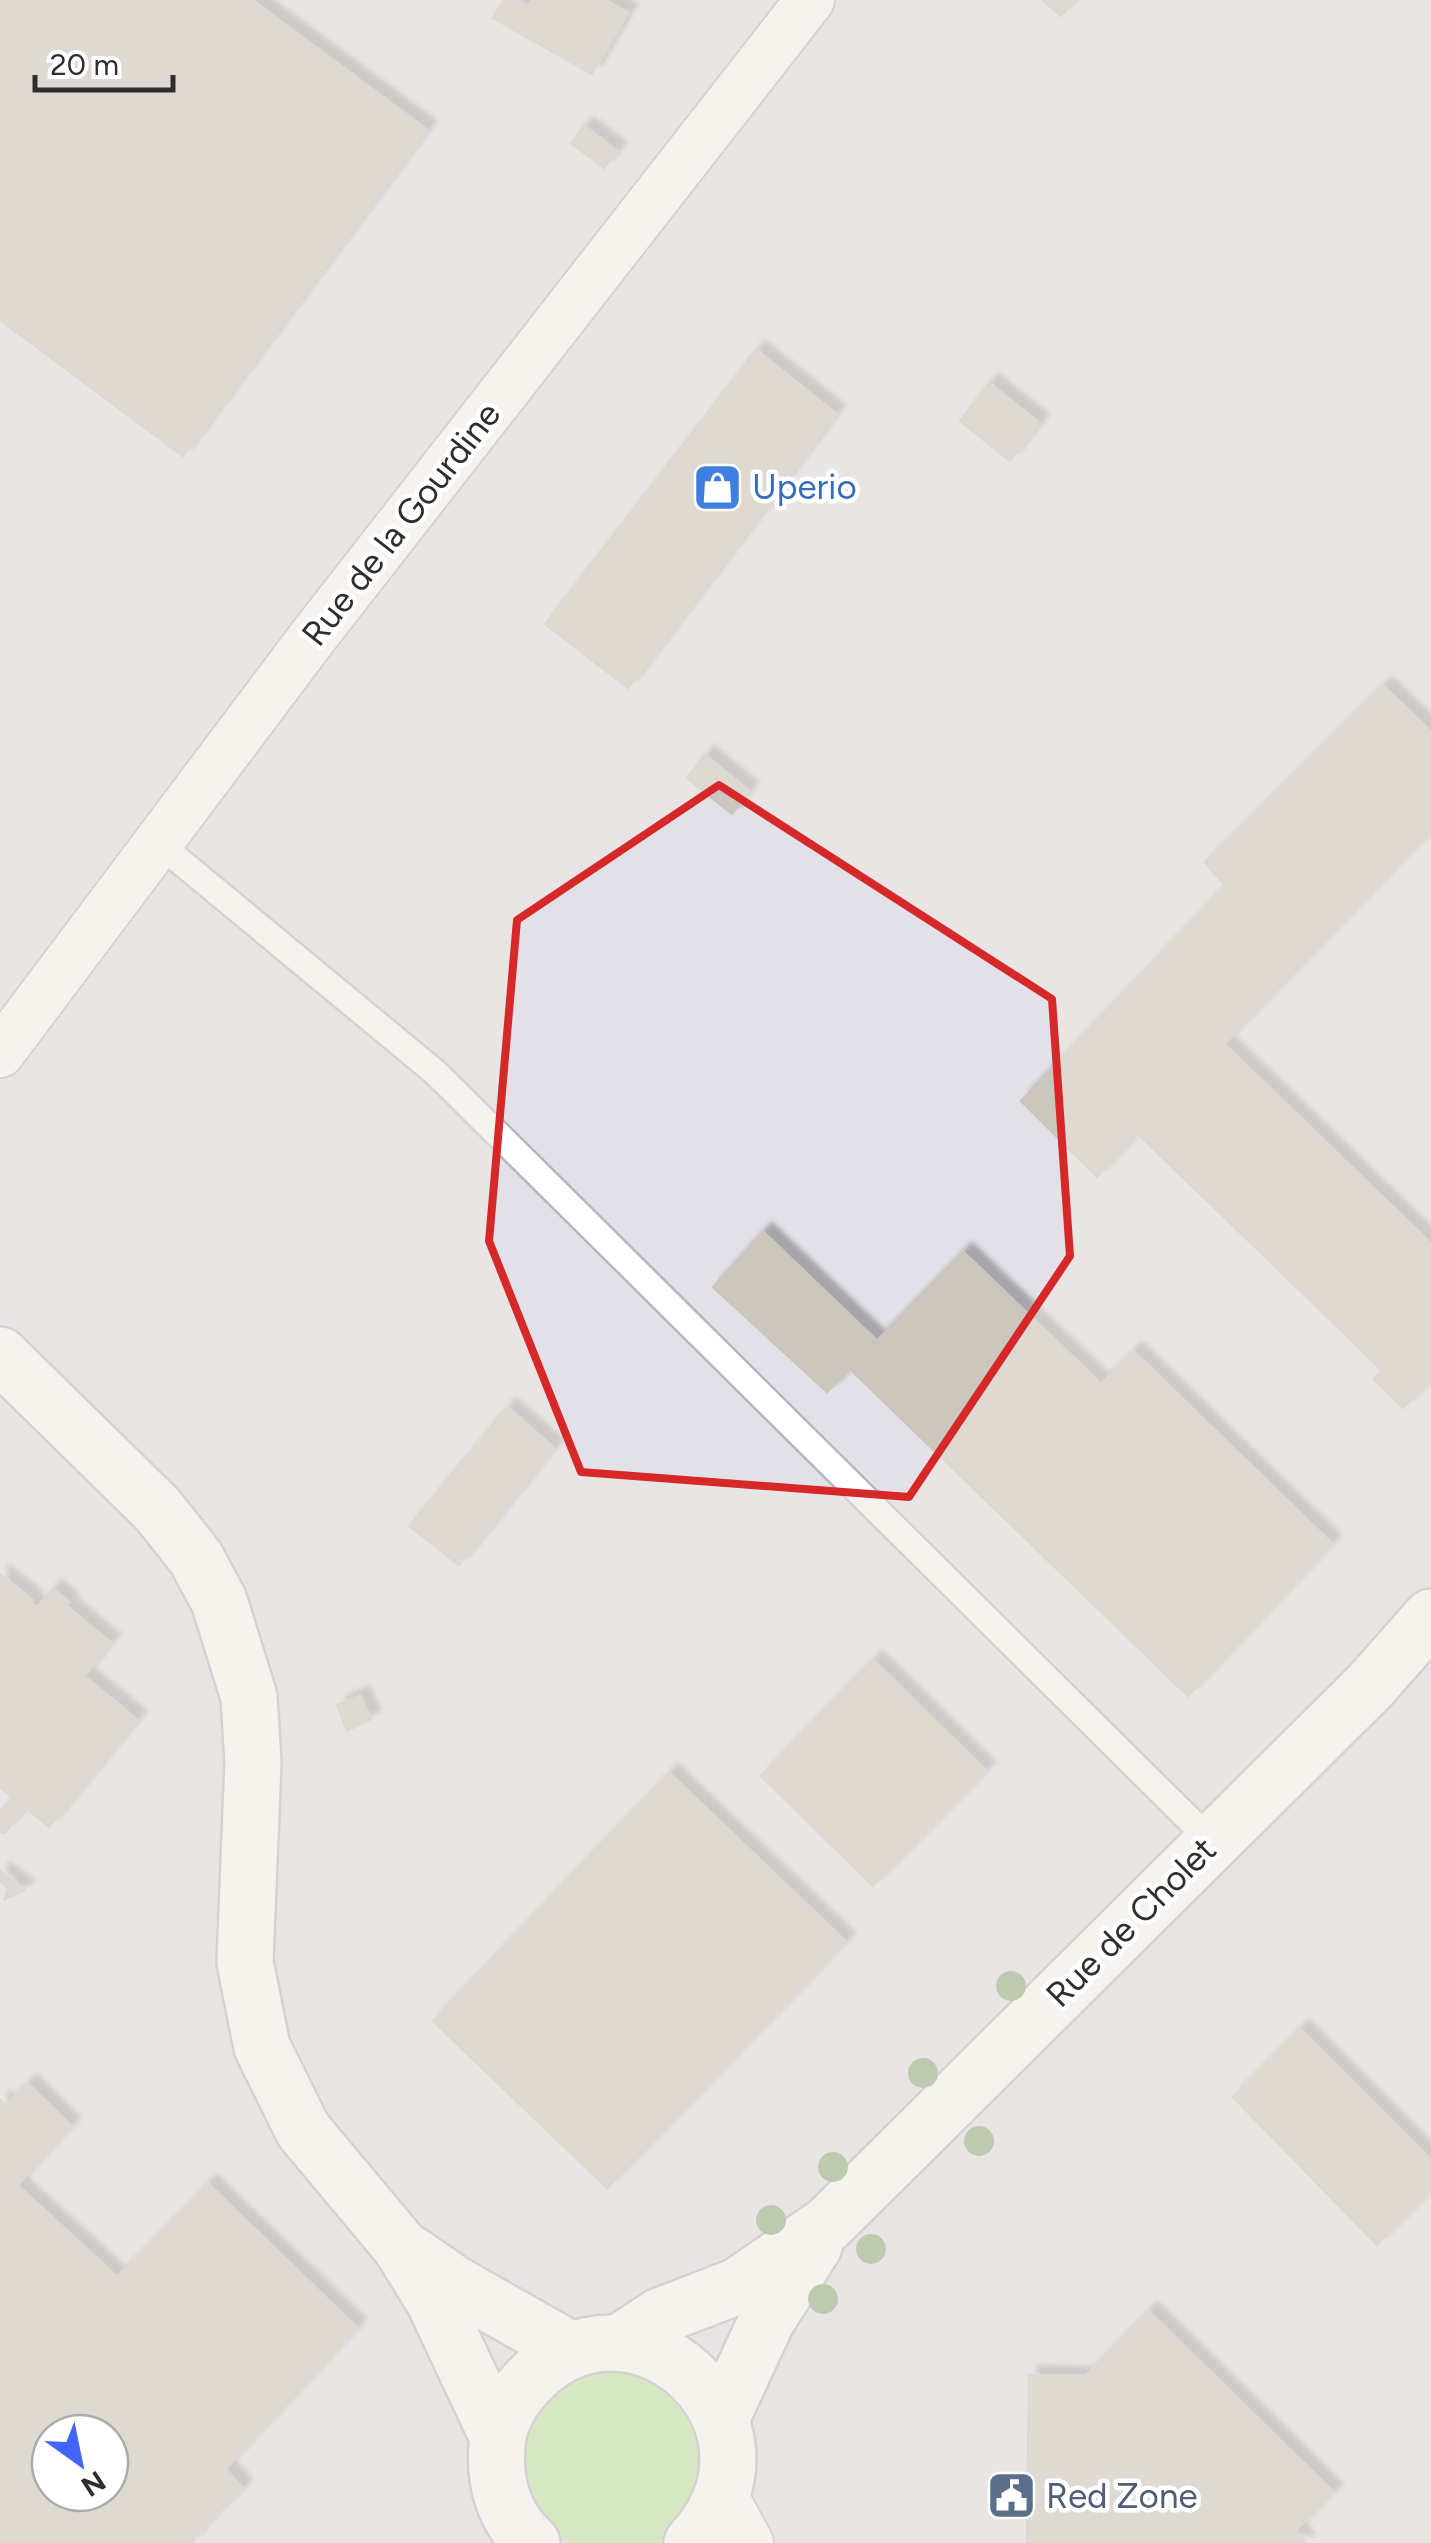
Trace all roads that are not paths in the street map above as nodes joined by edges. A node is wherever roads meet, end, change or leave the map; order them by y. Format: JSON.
{"nodes":[{"id":1,"x":810,"y":0,"type":"edge"},
{"id":2,"x":158,"y":843,"type":"junction"},
{"id":3,"x":0,"y":1053,"type":"edge"},
{"id":4,"x":0,"y":1355,"type":"edge"},
{"id":5,"x":1431,"y":1617,"type":"edge"},
{"id":6,"x":1212,"y":1842,"type":"junction"},
{"id":7,"x":828,"y":2224,"type":"junction"},
{"id":8,"x":400,"y":2246,"type":"junction"},
{"id":9,"x":595,"y":2347,"type":"junction"},
{"id":10,"x":722,"y":2419,"type":"junction"},
{"id":11,"x":497,"y":2436,"type":"junction"},
{"id":12,"x":723,"y":2495,"type":"junction"},
{"id":13,"x":506,"y":2529,"type":"edge"},
{"id":14,"x":692,"y":2543,"type":"edge"},
{"id":15,"x":749,"y":2543,"type":"edge"}],
"edges":[{"from":1,"to":2,"type":"street","name":"Rue de la Gourdine"},
{"from":2,"to":3,"type":"street","name":"Rue de la Gourdine"},
{"from":2,"to":6,"type":"lane"},
{"from":4,"to":8,"type":"main road"},
{"from":5,"to":6,"type":"main road","name":"Rue de Cholet"},
{"from":6,"to":7,"type":"main road","name":"Rue de Cholet"},
{"from":7,"to":9,"type":"main road","name":"Rue de Cholet"},
{"from":7,"to":10,"type":"main road","name":"Rue de Cholet"},
{"from":8,"to":9,"type":"main road"},
{"from":8,"to":11,"type":"main road"},
{"from":9,"to":10,"type":"main road"},
{"from":9,"to":11,"type":"main road","name":"Rue de Cholet"},
{"from":10,"to":12,"type":"main road"},
{"from":11,"to":13,"type":"main road"},
{"from":12,"to":14,"type":"main road"},
{"from":12,"to":15,"type":"street"}]}
